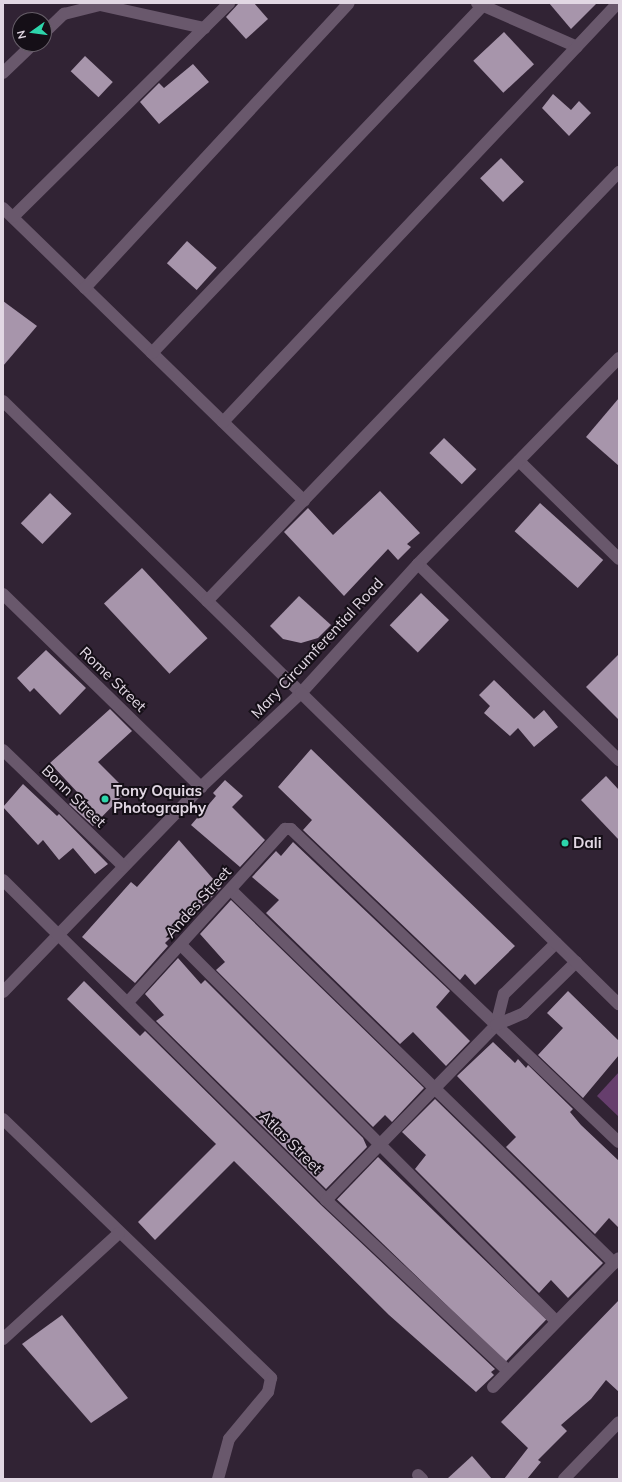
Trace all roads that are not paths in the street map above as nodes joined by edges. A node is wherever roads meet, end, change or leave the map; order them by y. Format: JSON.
{"nodes":[{"id":1,"x":229,"y":3,"type":"edge"},
{"id":2,"x":349,"y":3,"type":"edge"},
{"id":3,"x":618,"y":3,"type":"edge"},
{"id":4,"x":480,"y":4,"type":"edge"},
{"id":5,"x":52,"y":25,"type":"edge"},
{"id":6,"x":204,"y":28,"type":"junction"},
{"id":7,"x":577,"y":47,"type":"junction"},
{"id":8,"x":25,"y":52,"type":"edge"},
{"id":9,"x":3,"y":73,"type":"edge"},
{"id":10,"x":619,"y":172,"type":"edge"},
{"id":11,"x":3,"y":208,"type":"edge"},
{"id":12,"x":13,"y":217,"type":"junction"},
{"id":13,"x":85,"y":288,"type":"junction"},
{"id":14,"x":152,"y":353,"type":"junction"},
{"id":15,"x":619,"y":358,"type":"edge"},
{"id":16,"x":3,"y":401,"type":"edge"},
{"id":17,"x":222,"y":422,"type":"junction"},
{"id":18,"x":519,"y":461,"type":"junction"},
{"id":19,"x":304,"y":501,"type":"junction"},
{"id":20,"x":619,"y":559,"type":"edge"},
{"id":21,"x":418,"y":564,"type":"junction"},
{"id":22,"x":3,"y":594,"type":"edge"},
{"id":23,"x":207,"y":601,"type":"junction"},
{"id":24,"x":301,"y":693,"type":"junction"},
{"id":25,"x":3,"y":750,"type":"edge"},
{"id":26,"x":618,"y":758,"type":"edge"},
{"id":27,"x":201,"y":787,"type":"junction"},
{"id":28,"x":123,"y":866,"type":"junction"},
{"id":29,"x":3,"y":880,"type":"edge"},
{"id":30,"x":231,"y":890,"type":"junction"},
{"id":31,"x":57,"y":934,"type":"junction"},
{"id":32,"x":556,"y":943,"type":"junction"},
{"id":33,"x":181,"y":945,"type":"junction"},
{"id":34,"x":576,"y":962,"type":"junction"},
{"id":35,"x":3,"y":992,"type":"edge"},
{"id":36,"x":128,"y":1002,"type":"junction"},
{"id":37,"x":619,"y":1004,"type":"edge"},
{"id":38,"x":496,"y":1025,"type":"junction"},
{"id":39,"x":435,"y":1088,"type":"junction"},
{"id":40,"x":3,"y":1119,"type":"edge"},
{"id":41,"x":619,"y":1142,"type":"edge"},
{"id":42,"x":380,"y":1146,"type":"junction"},
{"id":43,"x":326,"y":1200,"type":"junction"},
{"id":44,"x":119,"y":1233,"type":"junction"},
{"id":45,"x":617,"y":1261,"type":"edge"},
{"id":46,"x":556,"y":1320,"type":"junction"},
{"id":47,"x":3,"y":1339,"type":"edge"},
{"id":48,"x":507,"y":1370,"type":"junction"},
{"id":49,"x":493,"y":1387,"type":"dead end"},
{"id":50,"x":619,"y":1422,"type":"edge"},
{"id":51,"x":218,"y":1479,"type":"edge"},
{"id":52,"x":564,"y":1479,"type":"edge"}],
"edges":[{"from":1,"to":6,"type":"street"},
{"from":2,"to":13,"type":"street"},
{"from":3,"to":7,"type":"street"},
{"from":4,"to":7,"type":"street"},
{"from":4,"to":14,"type":"street"},
{"from":5,"to":6,"type":"street"},
{"from":6,"to":12,"type":"street"},
{"from":7,"to":17,"type":"street"},
{"from":8,"to":9,"type":"street"},
{"from":10,"to":19,"type":"street"},
{"from":11,"to":12,"type":"street"},
{"from":12,"to":13,"type":"street"},
{"from":13,"to":14,"type":"street"},
{"from":14,"to":17,"type":"street"},
{"from":15,"to":18,"type":"street","name":"Mary Circumferential Road"},
{"from":16,"to":23,"type":"street"},
{"from":17,"to":19,"type":"street"},
{"from":18,"to":20,"type":"street"},
{"from":18,"to":21,"type":"street","name":"Mary Circumferential Road"},
{"from":19,"to":23,"type":"street"},
{"from":21,"to":24,"type":"street","name":"Mary Circumferential Road"},
{"from":21,"to":26,"type":"street"},
{"from":22,"to":27,"type":"street","name":"Rome Street"},
{"from":23,"to":24,"type":"street"},
{"from":24,"to":27,"type":"street","name":"Mary Circumferential Road"},
{"from":24,"to":32,"type":"street"},
{"from":25,"to":28,"type":"street","name":"Bonn Street"},
{"from":27,"to":28,"type":"street","name":"Mary Circumferential Road"},
{"from":28,"to":31,"type":"street","name":"Mary Circumferential Road"},
{"from":29,"to":31,"type":"street","name":"Atlas Street"},
{"from":30,"to":33,"type":"street","name":"Andes Street"},
{"from":30,"to":38,"type":"street","name":"Andes Street"},
{"from":30,"to":39,"type":"street"},
{"from":31,"to":35,"type":"street","name":"Mary Circumferential Road"},
{"from":31,"to":36,"type":"street","name":"Atlas Street"},
{"from":32,"to":34,"type":"street"},
{"from":32,"to":38,"type":"street"},
{"from":33,"to":36,"type":"street","name":"Andes Street"},
{"from":33,"to":42,"type":"street"},
{"from":34,"to":37,"type":"street"},
{"from":34,"to":38,"type":"street"},
{"from":36,"to":43,"type":"street","name":"Atlas Street"},
{"from":38,"to":39,"type":"street"},
{"from":38,"to":41,"type":"street"},
{"from":39,"to":42,"type":"street"},
{"from":39,"to":45,"type":"street"},
{"from":40,"to":44,"type":"street"},
{"from":42,"to":43,"type":"street"},
{"from":42,"to":46,"type":"street"},
{"from":43,"to":48,"type":"street","name":"Atlas Street"},
{"from":44,"to":47,"type":"street"},
{"from":44,"to":51,"type":"street"},
{"from":45,"to":46,"type":"street"},
{"from":46,"to":48,"type":"street"},
{"from":48,"to":49,"type":"street"},
{"from":50,"to":52,"type":"street"}]}
